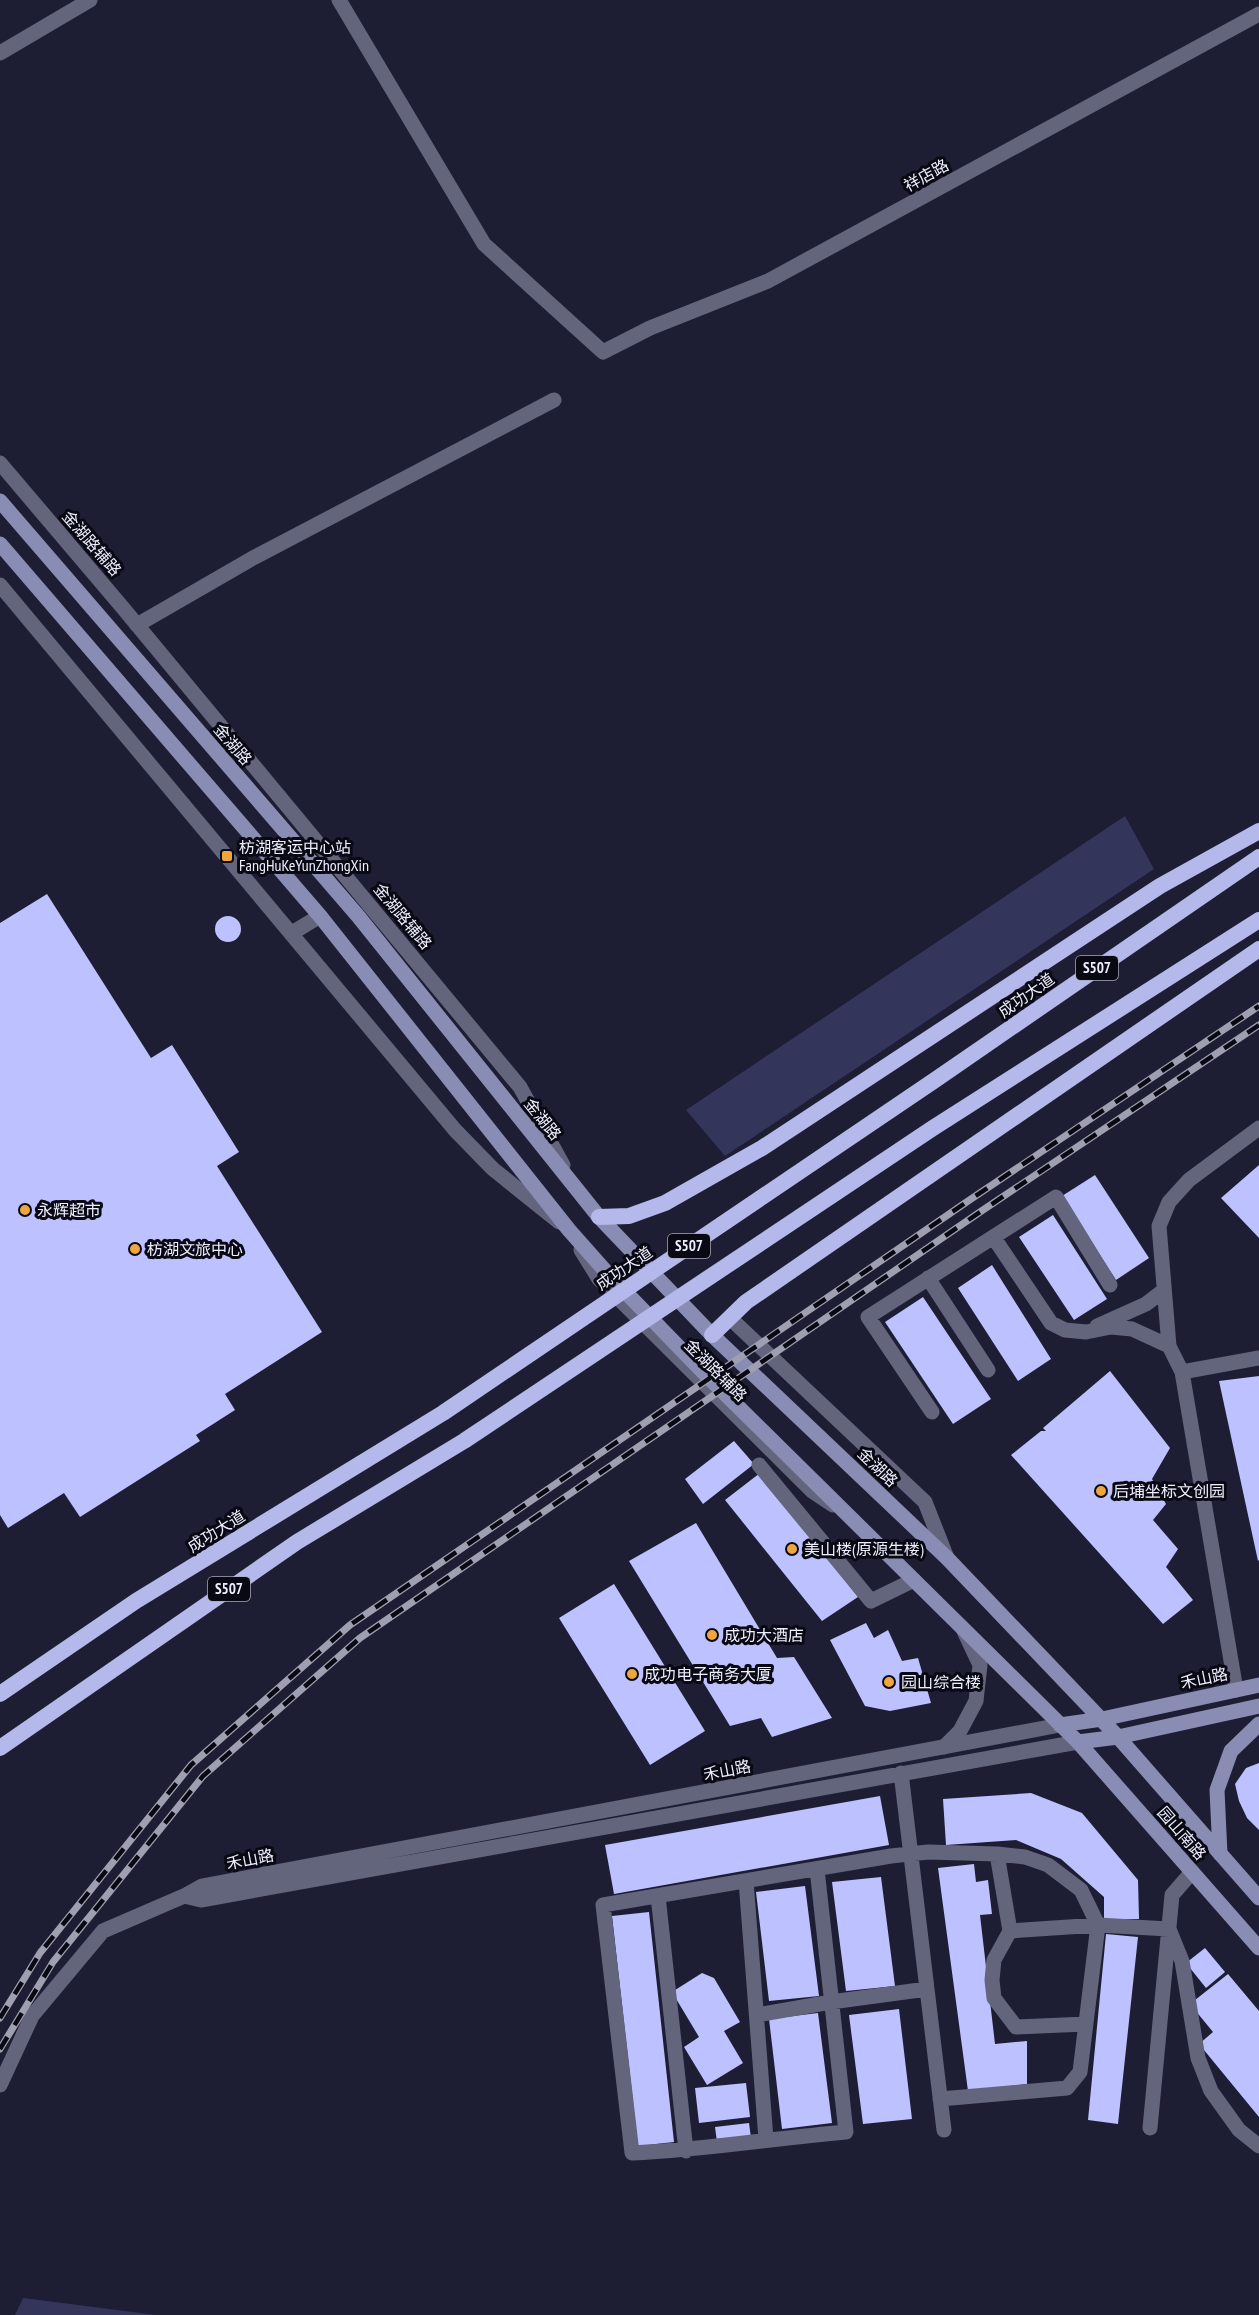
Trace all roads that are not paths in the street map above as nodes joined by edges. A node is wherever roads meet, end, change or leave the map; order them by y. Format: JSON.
{"nodes":[{"id":1,"x":90,"y":0,"type":"edge"},
{"id":2,"x":339,"y":0,"type":"edge"},
{"id":3,"x":1259,"y":14,"type":"edge"},
{"id":4,"x":0,"y":53,"type":"edge"},
{"id":5,"x":554,"y":400,"type":"dead end"},
{"id":6,"x":0,"y":463,"type":"edge"},
{"id":7,"x":0,"y":501,"type":"edge"},
{"id":8,"x":0,"y":544,"type":"edge"},
{"id":9,"x":0,"y":585,"type":"edge"},
{"id":10,"x":137,"y":625,"type":"junction"},
{"id":11,"x":1259,"y":831,"type":"edge"},
{"id":12,"x":1259,"y":857,"type":"edge"},
{"id":13,"x":320,"y":916,"type":"junction"},
{"id":14,"x":1259,"y":920,"type":"edge"},
{"id":15,"x":292,"y":933,"type":"junction"},
{"id":16,"x":1259,"y":949,"type":"edge"},
{"id":17,"x":1259,"y":1128,"type":"edge"},
{"id":18,"x":574,"y":1186,"type":"junction"},
{"id":19,"x":599,"y":1216,"type":"junction"},
{"id":20,"x":569,"y":1230,"type":"junction"},
{"id":21,"x":994,"y":1238,"type":"junction"},
{"id":22,"x":928,"y":1278,"type":"junction"},
{"id":23,"x":1110,"y":1285,"type":"dead end"},
{"id":24,"x":1163,"y":1291,"type":"junction"},
{"id":25,"x":729,"y":1318,"type":"junction"},
{"id":26,"x":1086,"y":1332,"type":"junction"},
{"id":27,"x":712,"y":1335,"type":"junction"},
{"id":28,"x":1169,"y":1346,"type":"junction"},
{"id":29,"x":1259,"y":1358,"type":"edge"},
{"id":30,"x":988,"y":1370,"type":"dead end"},
{"id":31,"x":1182,"y":1372,"type":"junction"},
{"id":32,"x":932,"y":1412,"type":"dead end"},
{"id":33,"x":759,"y":1465,"type":"dead end"},
{"id":34,"x":947,"y":1558,"type":"junction"},
{"id":35,"x":914,"y":1580,"type":"junction"},
{"id":36,"x":963,"y":1628,"type":"junction"},
{"id":37,"x":1259,"y":1685,"type":"edge"},
{"id":38,"x":1236,"y":1690,"type":"junction"},
{"id":39,"x":0,"y":1694,"type":"edge"},
{"id":40,"x":1259,"y":1706,"type":"edge"},
{"id":41,"x":1102,"y":1719,"type":"junction"},
{"id":42,"x":1259,"y":1724,"type":"edge"},
{"id":43,"x":1060,"y":1725,"type":"junction"},
{"id":44,"x":1118,"y":1737,"type":"junction"},
{"id":45,"x":1078,"y":1742,"type":"junction"},
{"id":46,"x":944,"y":1747,"type":"junction"},
{"id":47,"x":0,"y":1748,"type":"edge"},
{"id":48,"x":901,"y":1773,"type":"junction"},
{"id":49,"x":911,"y":1853,"type":"junction"},
{"id":50,"x":997,"y":1854,"type":"junction"},
{"id":51,"x":1220,"y":1854,"type":"junction"},
{"id":52,"x":817,"y":1869,"type":"junction"},
{"id":53,"x":1192,"y":1872,"type":"junction"},
{"id":54,"x":746,"y":1881,"type":"junction"},
{"id":55,"x":201,"y":1893,"type":"junction"},
{"id":56,"x":658,"y":1896,"type":"junction"},
{"id":57,"x":1259,"y":1898,"type":"edge"},
{"id":58,"x":1098,"y":1926,"type":"junction"},
{"id":59,"x":1169,"y":1929,"type":"junction"},
{"id":60,"x":1010,"y":1930,"type":"junction"},
{"id":61,"x":1259,"y":1948,"type":"edge"},
{"id":62,"x":927,"y":1989,"type":"junction"},
{"id":63,"x":831,"y":2002,"type":"junction"},
{"id":64,"x":757,"y":2015,"type":"junction"},
{"id":65,"x":1086,"y":2024,"type":"junction"},
{"id":66,"x":0,"y":2085,"type":"edge"},
{"id":67,"x":940,"y":2099,"type":"junction"},
{"id":68,"x":1150,"y":2128,"type":"dead end"},
{"id":69,"x":944,"y":2130,"type":"dead end"},
{"id":70,"x":766,"y":2139,"type":"junction"},
{"id":71,"x":1259,"y":2146,"type":"edge"},
{"id":72,"x":686,"y":2151,"type":"junction"}],
"edges":[{"from":1,"to":4,"type":"street"},
{"from":2,"to":3,"type":"street","name":"祥店路"},
{"from":5,"to":10,"type":"street"},
{"from":6,"to":10,"type":"street","name":"金湖路辅路"},
{"from":7,"to":18,"type":"main road","name":"金湖路"},
{"from":8,"to":13,"type":"main road"},
{"from":9,"to":15,"type":"street"},
{"from":10,"to":18,"type":"street","name":"金湖路辅路"},
{"from":11,"to":19,"type":"highway"},
{"from":12,"to":39,"type":"highway","name":"成功大道","number":"S507"},
{"from":13,"to":15,"type":"street"},
{"from":13,"to":20,"type":"main road"},
{"from":14,"to":47,"type":"highway","number":"S507"},
{"from":15,"to":20,"type":"street"},
{"from":16,"to":25,"type":"highway"},
{"from":17,"to":24,"type":"street"},
{"from":18,"to":19,"type":"main road","name":"金湖路"},
{"from":19,"to":27,"type":"main road","name":"金湖路"},
{"from":20,"to":35,"type":"main road"},
{"from":21,"to":22,"type":"street"},
{"from":21,"to":23,"type":"street"},
{"from":21,"to":26,"type":"street"},
{"from":22,"to":30,"type":"street"},
{"from":22,"to":32,"type":"street"},
{"from":24,"to":26,"type":"street"},
{"from":24,"to":28,"type":"street"},
{"from":25,"to":27,"type":"highway"},
{"from":25,"to":34,"type":"street"},
{"from":26,"to":28,"type":"street"},
{"from":27,"to":34,"type":"main road","name":"金湖路"},
{"from":28,"to":31,"type":"street"},
{"from":29,"to":31,"type":"street"},
{"from":31,"to":38,"type":"street"},
{"from":33,"to":35,"type":"street"},
{"from":34,"to":41,"type":"main road","name":"金湖路"},
{"from":35,"to":36,"type":"main road"},
{"from":36,"to":43,"type":"main road"},
{"from":36,"to":46,"type":"street"},
{"from":37,"to":38,"type":"main road","name":"禾山路"},
{"from":38,"to":41,"type":"main road","name":"禾山路"},
{"from":40,"to":44,"type":"main road","name":"禾山路"},
{"from":41,"to":43,"type":"main road","name":"禾山路"},
{"from":41,"to":44,"type":"main road","name":"园山南路"},
{"from":42,"to":51,"type":"main road"},
{"from":43,"to":45,"type":"main road"},
{"from":43,"to":46,"type":"street","name":"禾山路"},
{"from":44,"to":45,"type":"main road","name":"禾山路"},
{"from":44,"to":51,"type":"main road","name":"园山南路"},
{"from":45,"to":48,"type":"street","name":"禾山路"},
{"from":45,"to":53,"type":"main road","name":"园山南路"},
{"from":46,"to":55,"type":"street","name":"禾山路"},
{"from":48,"to":49,"type":"street"},
{"from":48,"to":55,"type":"street","name":"禾山路"},
{"from":49,"to":50,"type":"street"},
{"from":49,"to":52,"type":"street"},
{"from":49,"to":62,"type":"street"},
{"from":50,"to":58,"type":"street"},
{"from":50,"to":60,"type":"street"},
{"from":51,"to":57,"type":"main road","name":"园山南路"},
{"from":52,"to":54,"type":"street"},
{"from":52,"to":63,"type":"street"},
{"from":53,"to":59,"type":"street"},
{"from":53,"to":61,"type":"main road","name":"园山南路"},
{"from":54,"to":56,"type":"street"},
{"from":54,"to":64,"type":"street"},
{"from":55,"to":66,"type":"street"},
{"from":56,"to":72,"type":"street"},
{"from":56,"to":72,"type":"street"},
{"from":58,"to":59,"type":"street"},
{"from":58,"to":60,"type":"street"},
{"from":58,"to":65,"type":"street"},
{"from":59,"to":68,"type":"street"},
{"from":59,"to":71,"type":"street"},
{"from":60,"to":65,"type":"street"},
{"from":62,"to":63,"type":"street"},
{"from":62,"to":67,"type":"street"},
{"from":63,"to":64,"type":"street"},
{"from":63,"to":70,"type":"street"},
{"from":64,"to":70,"type":"street"},
{"from":65,"to":67,"type":"street"},
{"from":67,"to":69,"type":"street"},
{"from":70,"to":72,"type":"street"}]}
